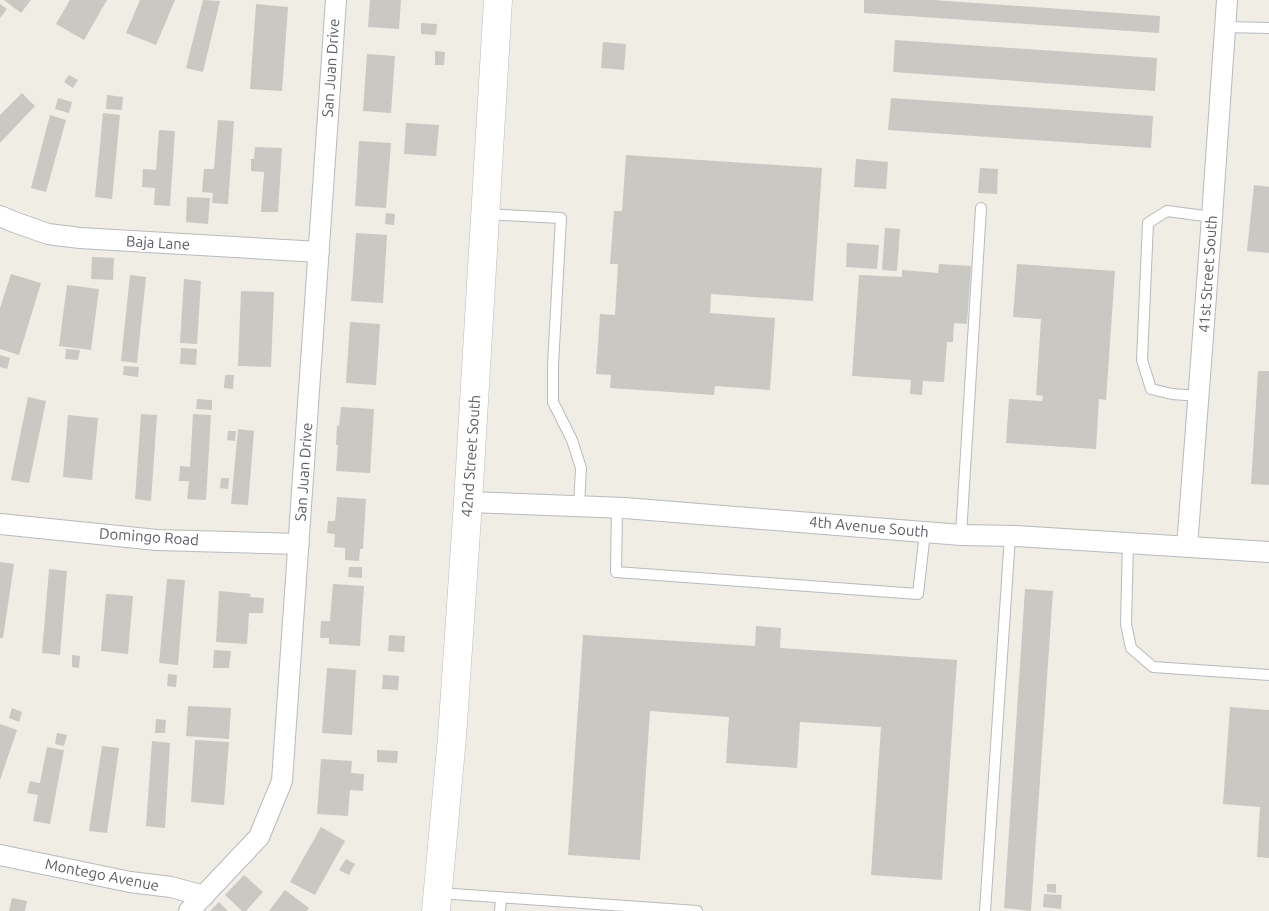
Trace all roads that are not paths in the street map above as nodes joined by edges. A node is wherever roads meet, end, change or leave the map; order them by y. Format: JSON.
{"nodes":[{"id":1,"x":336,"y":0,"type":"edge"},
{"id":2,"x":498,"y":0,"type":"edge"},
{"id":3,"x":1227,"y":0,"type":"edge"},
{"id":4,"x":1225,"y":27,"type":"junction"},
{"id":5,"x":1269,"y":28,"type":"edge"},
{"id":6,"x":981,"y":208,"type":"dead end"},
{"id":7,"x":486,"y":214,"type":"junction"},
{"id":8,"x":0,"y":216,"type":"edge"},
{"id":9,"x":1212,"y":217,"type":"junction"},
{"id":10,"x":319,"y":252,"type":"junction"},
{"id":11,"x":1199,"y":396,"type":"junction"},
{"id":12,"x":468,"y":502,"type":"junction"},
{"id":13,"x":579,"y":506,"type":"junction"},
{"id":14,"x":617,"y":507,"type":"junction"},
{"id":15,"x":0,"y":524,"type":"edge"},
{"id":16,"x":925,"y":532,"type":"junction"},
{"id":17,"x":961,"y":535,"type":"junction"},
{"id":18,"x":1010,"y":536,"type":"junction"},
{"id":19,"x":1128,"y":543,"type":"junction"},
{"id":20,"x":299,"y":544,"type":"junction"},
{"id":21,"x":1187,"y":547,"type":"junction"},
{"id":22,"x":1269,"y":552,"type":"edge"},
{"id":23,"x":1269,"y":675,"type":"edge"},
{"id":24,"x":0,"y":855,"type":"edge"},
{"id":25,"x":204,"y":896,"type":"junction"},
{"id":26,"x":501,"y":897,"type":"junction"},
{"id":27,"x":437,"y":902,"type":"edge"},
{"id":28,"x":189,"y":911,"type":"edge"},
{"id":29,"x":500,"y":911,"type":"edge"},
{"id":30,"x":697,"y":911,"type":"edge"},
{"id":31,"x":985,"y":911,"type":"edge"}],
"edges":[{"from":1,"to":10,"type":"street","name":"San Juan Drive"},
{"from":2,"to":7,"type":"main road","name":"42nd Street South"},
{"from":3,"to":4,"type":"street","name":"41st Street South"},
{"from":4,"to":5,"type":"lane"},
{"from":4,"to":9,"type":"street","name":"41st Street South"},
{"from":6,"to":17,"type":"lane"},
{"from":7,"to":12,"type":"main road","name":"42nd Street South"},
{"from":7,"to":13,"type":"lane"},
{"from":8,"to":10,"type":"street","name":"Baja Lane"},
{"from":9,"to":11,"type":"street","name":"41st Street South"},
{"from":9,"to":11,"type":"lane"},
{"from":10,"to":20,"type":"street","name":"San Juan Drive"},
{"from":11,"to":21,"type":"street","name":"41st Street South"},
{"from":12,"to":13,"type":"street","name":"4th Avenue South"},
{"from":12,"to":27,"type":"main road","name":"42nd Street South"},
{"from":13,"to":14,"type":"street","name":"4th Avenue South"},
{"from":14,"to":16,"type":"street","name":"4th Avenue South"},
{"from":14,"to":16,"type":"lane"},
{"from":15,"to":20,"type":"street","name":"Domingo Road"},
{"from":16,"to":17,"type":"street","name":"4th Avenue South"},
{"from":17,"to":18,"type":"street","name":"4th Avenue South"},
{"from":18,"to":19,"type":"street","name":"4th Avenue South"},
{"from":18,"to":31,"type":"lane"},
{"from":19,"to":21,"type":"street","name":"4th Avenue South"},
{"from":19,"to":23,"type":"lane"},
{"from":20,"to":25,"type":"street","name":"San Juan Drive"},
{"from":21,"to":22,"type":"street","name":"4th Avenue South"},
{"from":24,"to":25,"type":"street","name":"Montego Avenue"},
{"from":25,"to":28,"type":"street","name":"San Juan Drive"},
{"from":26,"to":27,"type":"lane"},
{"from":26,"to":29,"type":"lane"},
{"from":26,"to":30,"type":"lane"}]}
